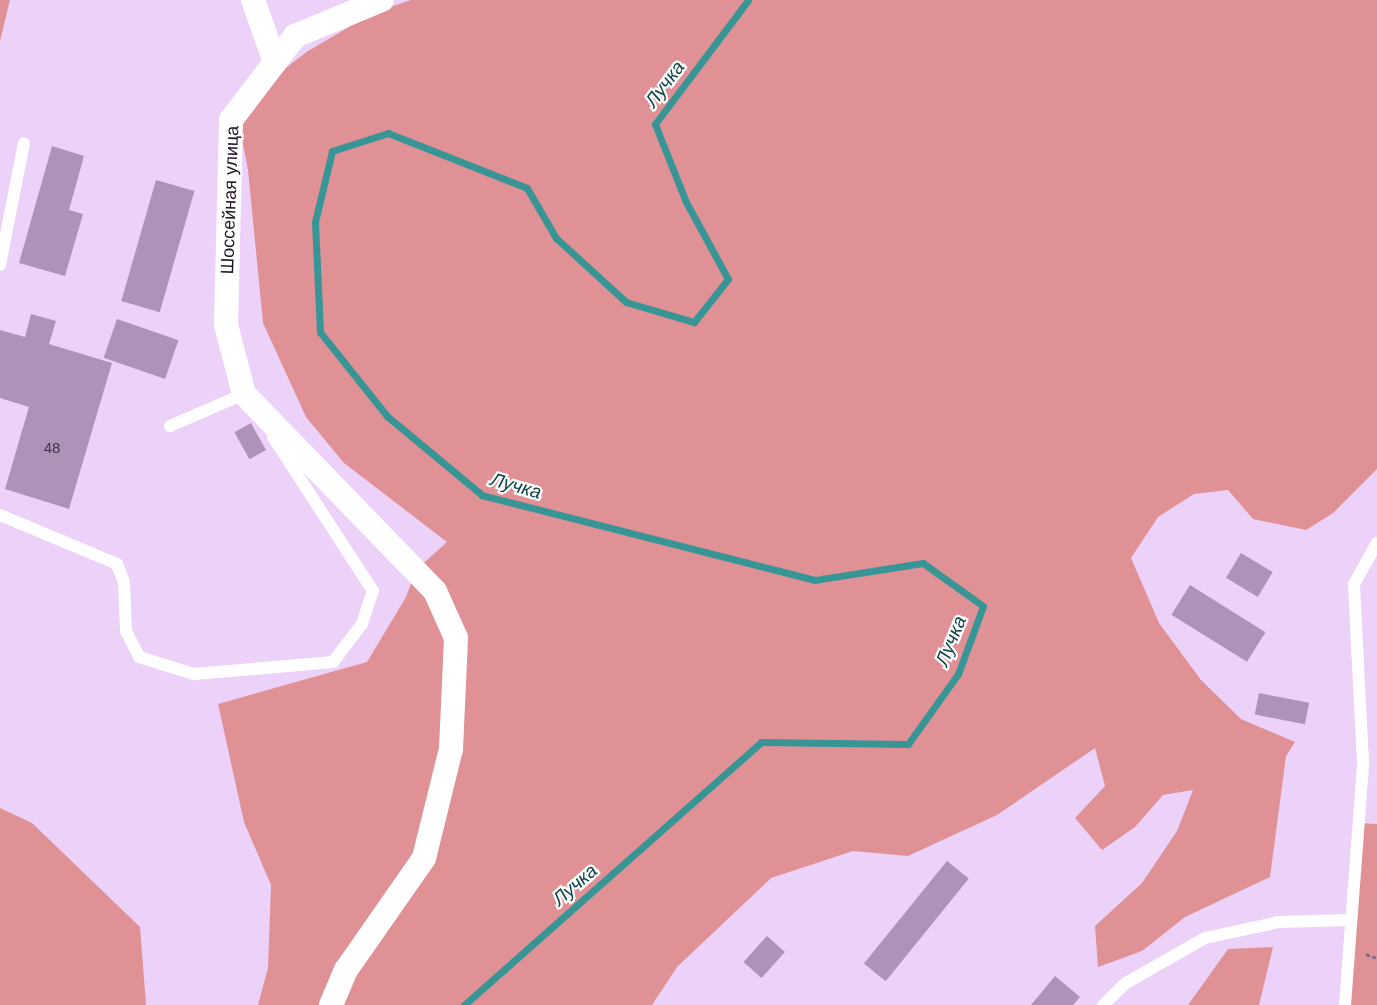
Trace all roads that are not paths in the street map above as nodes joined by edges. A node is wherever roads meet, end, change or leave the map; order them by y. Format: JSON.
{"nodes":[{"id":1,"x":253,"y":0,"type":"edge"},
{"id":2,"x":382,"y":0,"type":"edge"},
{"id":3,"x":275,"y":62,"type":"junction"},
{"id":4,"x":24,"y":143,"type":"dead end"},
{"id":5,"x":0,"y":265,"type":"edge"},
{"id":6,"x":251,"y":403,"type":"junction"},
{"id":7,"x":170,"y":426,"type":"dead end"},
{"id":8,"x":0,"y":514,"type":"edge"},
{"id":9,"x":1377,"y":543,"type":"edge"},
{"id":10,"x":1349,"y":920,"type":"junction"},
{"id":11,"x":331,"y":1005,"type":"edge"},
{"id":12,"x":1103,"y":1005,"type":"edge"},
{"id":13,"x":1345,"y":1005,"type":"edge"}],
"edges":[{"from":1,"to":3,"type":"street"},
{"from":2,"to":3,"type":"street","name":"Шоссейная улица"},
{"from":3,"to":6,"type":"street","name":"Шоссейная улица"},
{"from":4,"to":5,"type":"lane"},
{"from":6,"to":7,"type":"lane"},
{"from":6,"to":8,"type":"lane"},
{"from":6,"to":11,"type":"street"},
{"from":9,"to":10,"type":"lane"},
{"from":10,"to":12,"type":"lane"},
{"from":10,"to":13,"type":"lane"}]}
